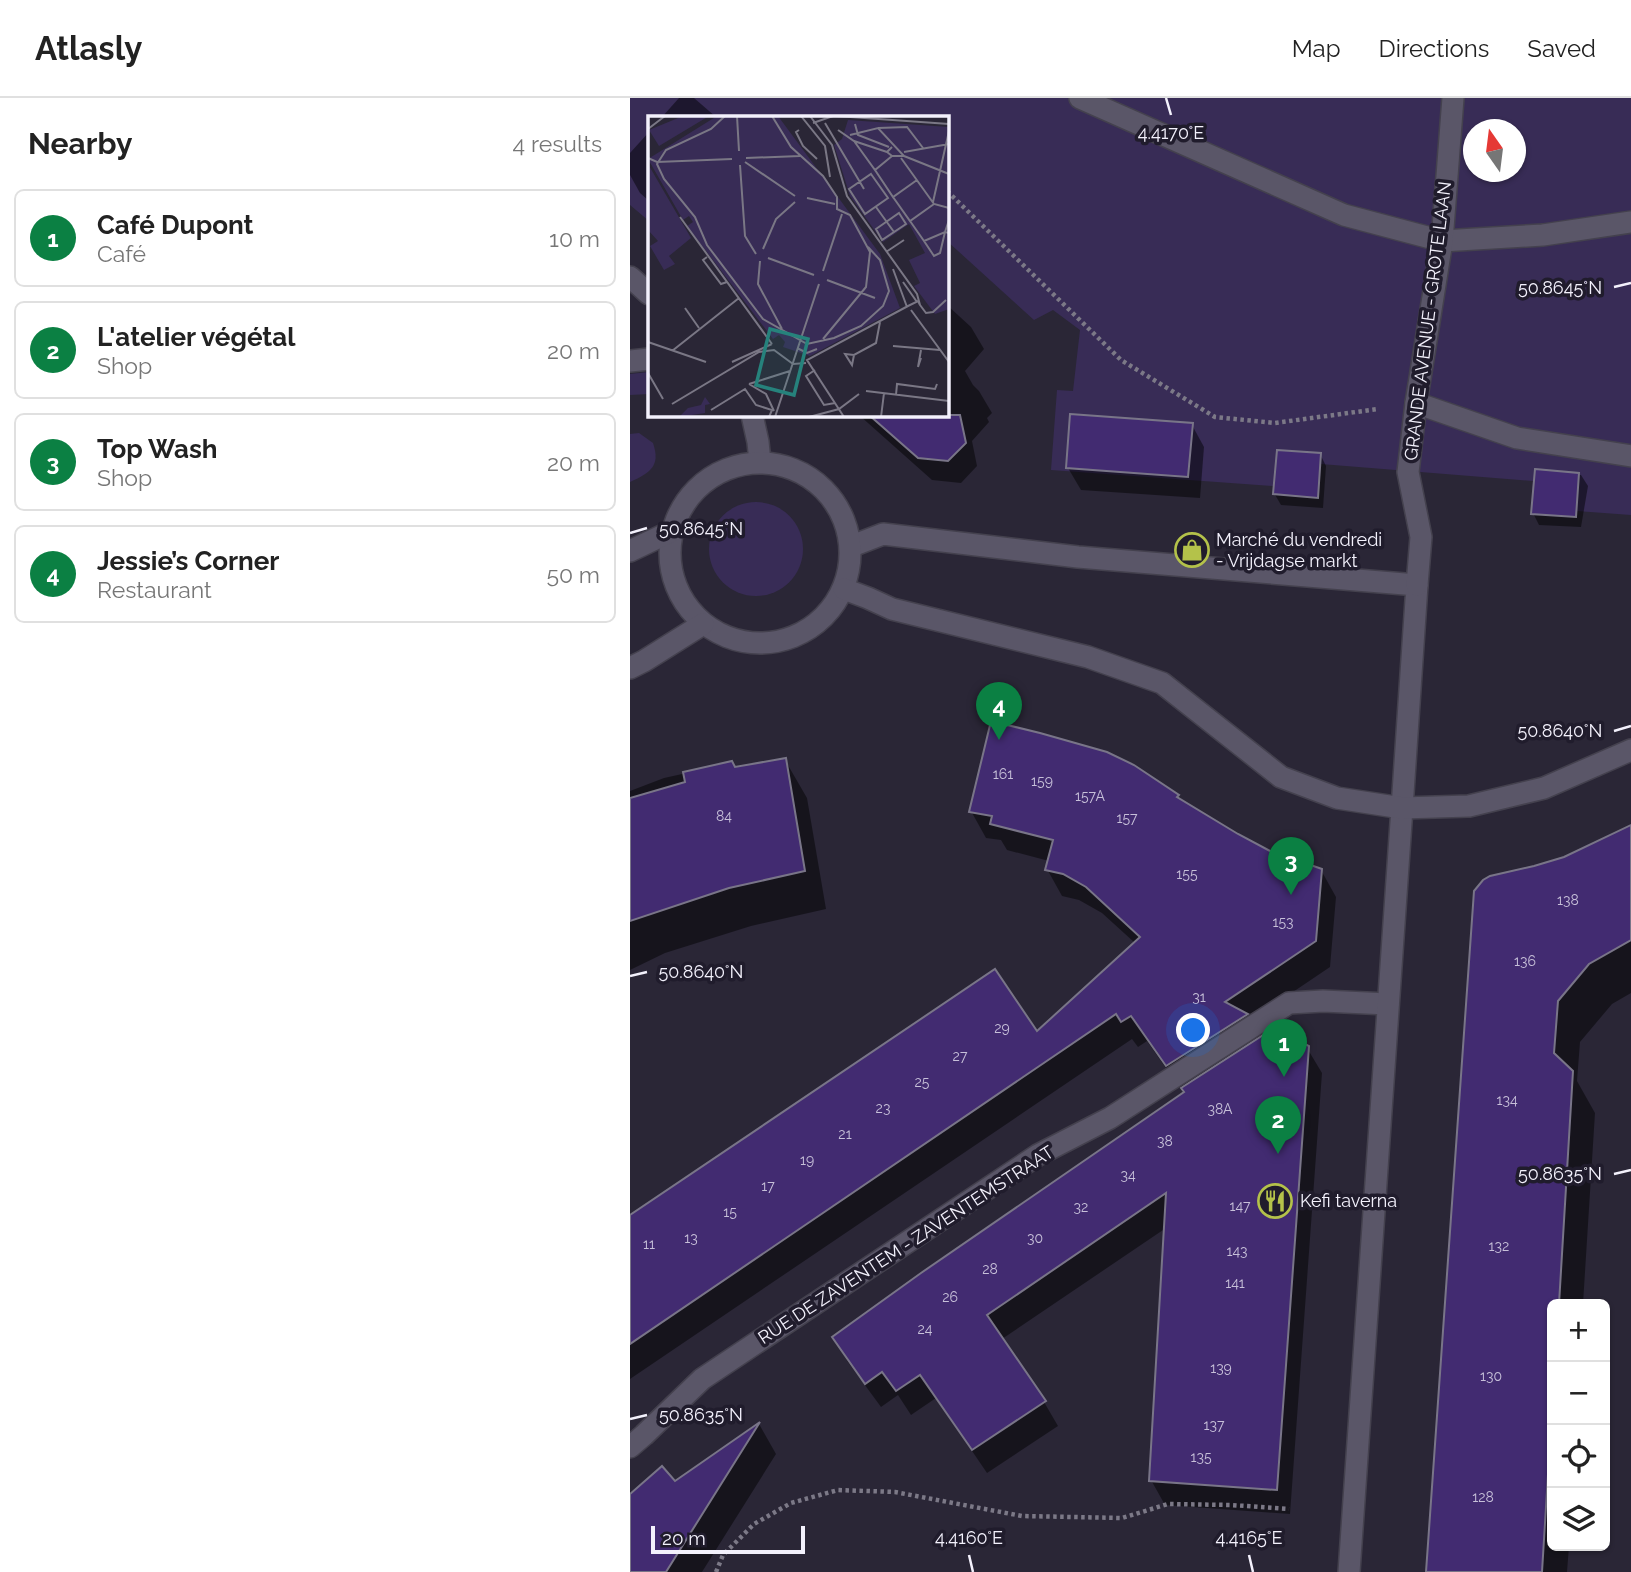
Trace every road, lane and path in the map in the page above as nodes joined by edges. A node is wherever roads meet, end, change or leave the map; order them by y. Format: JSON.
{"nodes":[{"id":1,"x":1080,"y":98,"type":"edge"},
{"id":2,"x":1453,"y":98,"type":"edge"},
{"id":3,"x":948,"y":192,"type":"edge"},
{"id":4,"x":1631,"y":222,"type":"edge"},
{"id":5,"x":1442,"y":241,"type":"junction"},
{"id":6,"x":630,"y":277,"type":"edge"},
{"id":7,"x":648,"y":293,"type":"edge"},
{"id":8,"x":648,"y":359,"type":"edge"},
{"id":9,"x":630,"y":361,"type":"edge"},
{"id":10,"x":1416,"y":403,"type":"junction"},
{"id":11,"x":751,"y":416,"type":"edge"},
{"id":12,"x":1631,"y":456,"type":"edge"},
{"id":13,"x":760,"y":462,"type":"junction"},
{"id":14,"x":672,"y":531,"type":"junction"},
{"id":15,"x":852,"y":546,"type":"junction"},
{"id":16,"x":630,"y":551,"type":"edge"},
{"id":17,"x":1418,"y":585,"type":"junction"},
{"id":18,"x":844,"y":589,"type":"junction"},
{"id":19,"x":703,"y":624,"type":"junction"},
{"id":20,"x":630,"y":668,"type":"edge"},
{"id":21,"x":1631,"y":750,"type":"edge"},
{"id":22,"x":1402,"y":808,"type":"junction"},
{"id":23,"x":1388,"y":1004,"type":"junction"},
{"id":24,"x":630,"y":1447,"type":"edge"},
{"id":25,"x":1289,"y":1509,"type":"dead end"},
{"id":26,"x":716,"y":1572,"type":"edge"},
{"id":27,"x":1349,"y":1572,"type":"edge"}],
"edges":[{"from":1,"to":5,"type":"street"},
{"from":2,"to":5,"type":"street","name":"GRANDE AVENUE - GROTE LAAN"},
{"from":3,"to":10,"type":"path"},
{"from":4,"to":5,"type":"street"},
{"from":5,"to":10,"type":"street","name":"GRANDE AVENUE - GROTE LAAN"},
{"from":6,"to":7,"type":"street"},
{"from":8,"to":9,"type":"street"},
{"from":10,"to":12,"type":"street"},
{"from":10,"to":17,"type":"street","name":"GRANDE AVENUE - GROTE LAAN"},
{"from":11,"to":13,"type":"street"},
{"from":13,"to":14,"type":"street"},
{"from":13,"to":15,"type":"street"},
{"from":14,"to":16,"type":"street"},
{"from":14,"to":19,"type":"street"},
{"from":15,"to":17,"type":"street"},
{"from":15,"to":18,"type":"street"},
{"from":17,"to":22,"type":"street","name":"GRANDE AVENUE - GROTE LAAN"},
{"from":18,"to":19,"type":"street"},
{"from":18,"to":22,"type":"street"},
{"from":19,"to":20,"type":"street"},
{"from":21,"to":22,"type":"street"},
{"from":22,"to":23,"type":"street","name":"GRANDE AVENUE - GROTE LAAN"},
{"from":23,"to":24,"type":"street","name":"RUE DE ZAVENTEM - ZAVENTEMSTRAAT"},
{"from":23,"to":27,"type":"street","name":"GRANDE AVENUE - GROTE LAAN"},
{"from":25,"to":26,"type":"path"}]}
